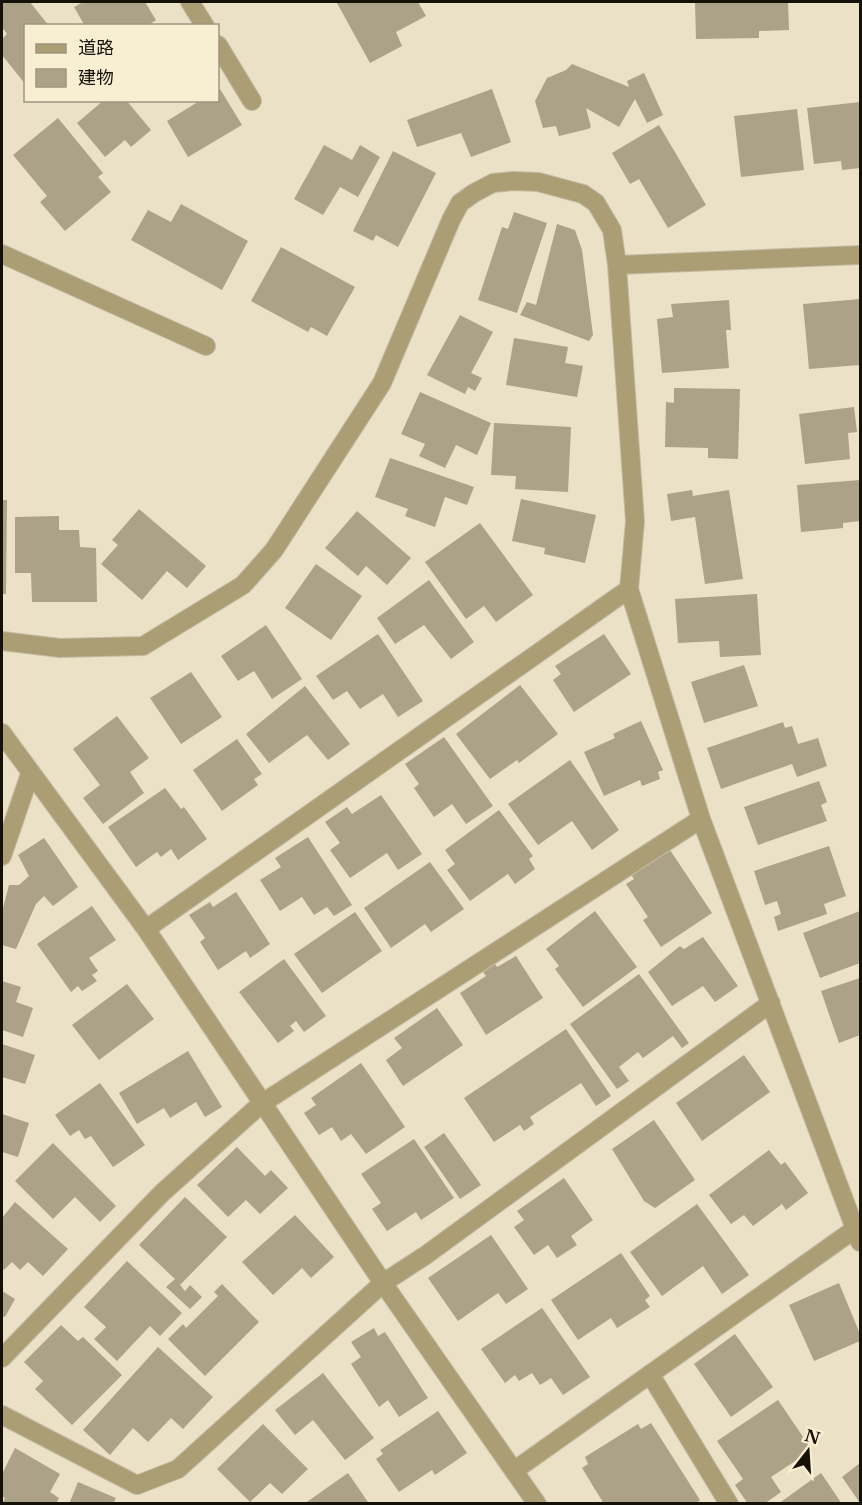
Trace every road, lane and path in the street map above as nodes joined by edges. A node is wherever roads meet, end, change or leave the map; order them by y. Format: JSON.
{"nodes":[{"id":1,"x":190,"y":2,"type":"edge"},
{"id":2,"x":204,"y":24,"type":"edge"},
{"id":3,"x":219,"y":47,"type":"edge"},
{"id":4,"x":252,"y":101,"type":"dead end"},
{"id":5,"x":2,"y":255,"type":"edge"},
{"id":6,"x":861,"y":255,"type":"edge"},
{"id":7,"x":617,"y":264,"type":"junction"},
{"id":8,"x":206,"y":346,"type":"dead end"},
{"id":9,"x":628,"y":589,"type":"junction"},
{"id":10,"x":2,"y":641,"type":"edge"},
{"id":11,"x":2,"y":733,"type":"edge"},
{"id":12,"x":30,"y":774,"type":"junction"},
{"id":13,"x":701,"y":819,"type":"junction"},
{"id":14,"x":2,"y":856,"type":"edge"},
{"id":15,"x":146,"y":929,"type":"junction"},
{"id":16,"x":771,"y":1003,"type":"junction"},
{"id":17,"x":261,"y":1104,"type":"junction"},
{"id":18,"x":858,"y":1236,"type":"edge"},
{"id":19,"x":383,"y":1283,"type":"junction"},
{"id":20,"x":2,"y":1358,"type":"edge"},
{"id":21,"x":650,"y":1374,"type":"junction"},
{"id":22,"x":2,"y":1415,"type":"edge"},
{"id":23,"x":515,"y":1470,"type":"junction"},
{"id":24,"x":537,"y":1503,"type":"edge"},
{"id":25,"x":729,"y":1503,"type":"edge"}],
"edges":[{"from":1,"to":2,"type":"street"},
{"from":3,"to":4,"type":"street"},
{"from":5,"to":8,"type":"street"},
{"from":6,"to":7,"type":"street"},
{"from":7,"to":9,"type":"street"},
{"from":7,"to":10,"type":"street"},
{"from":9,"to":13,"type":"street"},
{"from":9,"to":15,"type":"street"},
{"from":11,"to":12,"type":"street"},
{"from":12,"to":14,"type":"street"},
{"from":12,"to":15,"type":"street"},
{"from":13,"to":16,"type":"street"},
{"from":13,"to":17,"type":"street"},
{"from":15,"to":17,"type":"street"},
{"from":16,"to":18,"type":"street"},
{"from":16,"to":19,"type":"street"},
{"from":17,"to":19,"type":"street"},
{"from":17,"to":20,"type":"street"},
{"from":18,"to":21,"type":"street"},
{"from":19,"to":22,"type":"street"},
{"from":19,"to":23,"type":"street"},
{"from":21,"to":23,"type":"street"},
{"from":21,"to":25,"type":"street"},
{"from":23,"to":24,"type":"street"}]}
